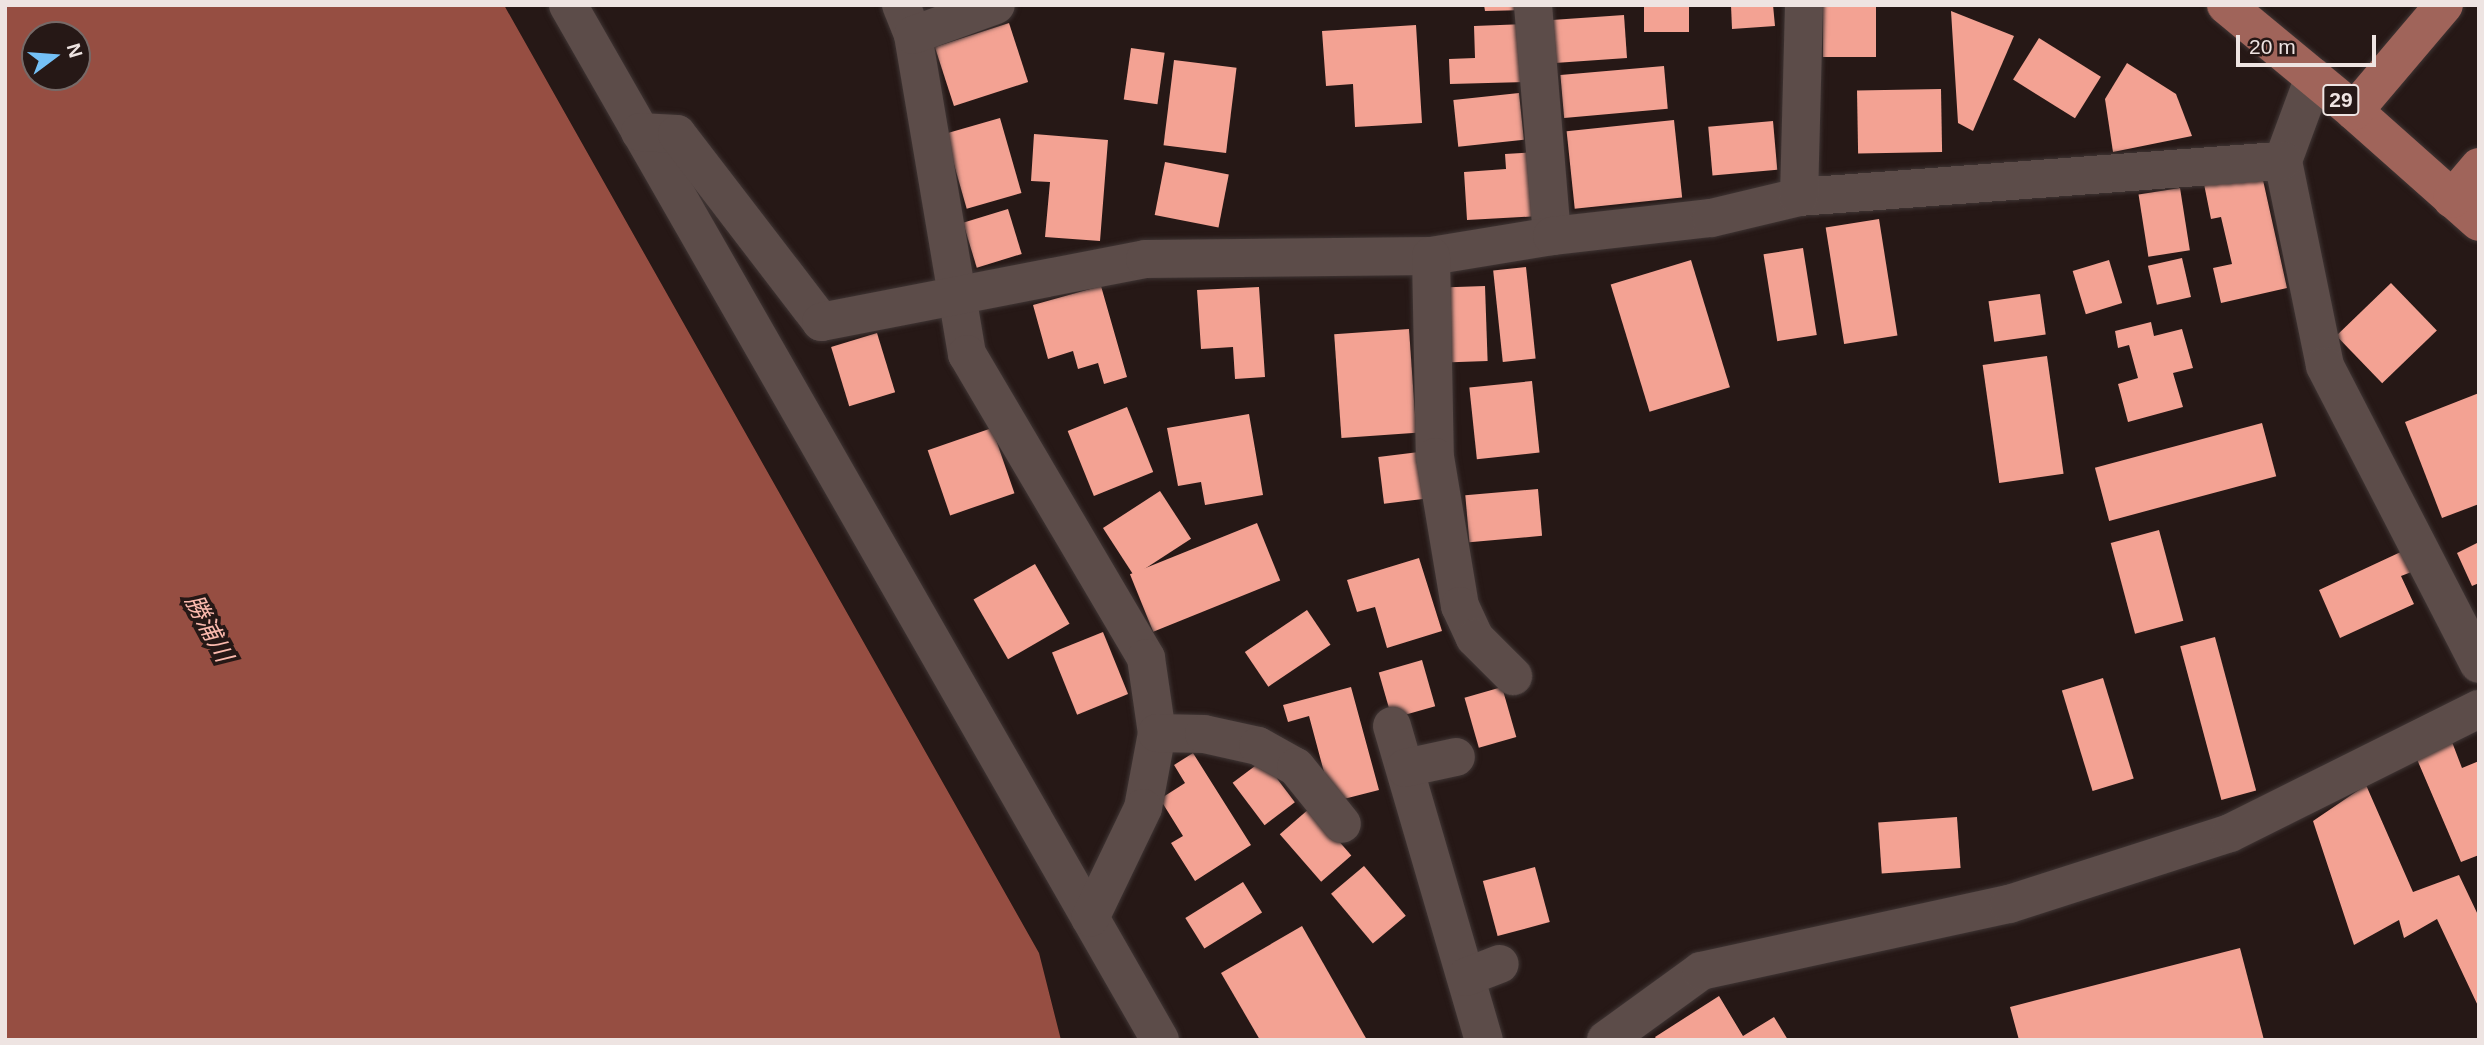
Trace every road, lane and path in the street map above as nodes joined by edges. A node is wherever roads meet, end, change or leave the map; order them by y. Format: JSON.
{"nodes":[{"id":1,"x":568,"y":5,"type":"edge"},
{"id":2,"x":996,"y":5,"type":"edge"},
{"id":3,"x":1534,"y":5,"type":"edge"},
{"id":4,"x":1804,"y":5,"type":"edge"},
{"id":5,"x":2226,"y":5,"type":"edge"},
{"id":6,"x":2444,"y":5,"type":"edge"},
{"id":7,"x":907,"y":20,"type":"edge"},
{"id":8,"x":2314,"y":77,"type":"junction"},
{"id":9,"x":2354,"y":111,"type":"junction"},
{"id":10,"x":640,"y":132,"type":"junction"},
{"id":11,"x":2283,"y":161,"type":"junction"},
{"id":12,"x":2479,"y":167,"type":"edge"},
{"id":13,"x":1799,"y":197,"type":"junction"},
{"id":14,"x":2465,"y":211,"type":"edge"},
{"id":15,"x":1552,"y":236,"type":"junction"},
{"id":16,"x":1430,"y":256,"type":"junction"},
{"id":17,"x":959,"y":292,"type":"junction"},
{"id":18,"x":2479,"y":664,"type":"edge"},
{"id":19,"x":1513,"y":676,"type":"dead end"},
{"id":20,"x":2479,"y":709,"type":"edge"},
{"id":21,"x":1392,"y":726,"type":"dead end"},
{"id":22,"x":1157,"y":733,"type":"junction"},
{"id":23,"x":1456,"y":757,"type":"dead end"},
{"id":24,"x":1405,"y":768,"type":"junction"},
{"id":25,"x":1342,"y":824,"type":"dead end"},
{"id":26,"x":1090,"y":918,"type":"junction"},
{"id":27,"x":1160,"y":1040,"type":"edge"},
{"id":28,"x":1484,"y":1040,"type":"edge"},
{"id":29,"x":1606,"y":1040,"type":"edge"}],
"edges":[{"from":1,"to":10,"type":"street"},
{"from":2,"to":7,"type":"street"},
{"from":3,"to":15,"type":"street"},
{"from":4,"to":13,"type":"street"},
{"from":5,"to":8,"type":"main road","number":"29"},
{"from":6,"to":9,"type":"main road","number":"29"},
{"from":7,"to":17,"type":"street"},
{"from":8,"to":9,"type":"main road","number":"29"},
{"from":8,"to":11,"type":"street"},
{"from":9,"to":14,"type":"main road","number":"29"},
{"from":10,"to":17,"type":"street"},
{"from":10,"to":26,"type":"street"},
{"from":11,"to":13,"type":"street"},
{"from":11,"to":18,"type":"street"},
{"from":12,"to":14,"type":"main road","number":"29"},
{"from":13,"to":15,"type":"street"},
{"from":15,"to":16,"type":"street"},
{"from":16,"to":17,"type":"street"},
{"from":16,"to":19,"type":"street"},
{"from":17,"to":22,"type":"street"},
{"from":20,"to":29,"type":"street"},
{"from":21,"to":24,"type":"street"},
{"from":22,"to":25,"type":"street"},
{"from":22,"to":26,"type":"street"},
{"from":23,"to":24,"type":"street"},
{"from":24,"to":28,"type":"street"},
{"from":26,"to":27,"type":"street"}]}
